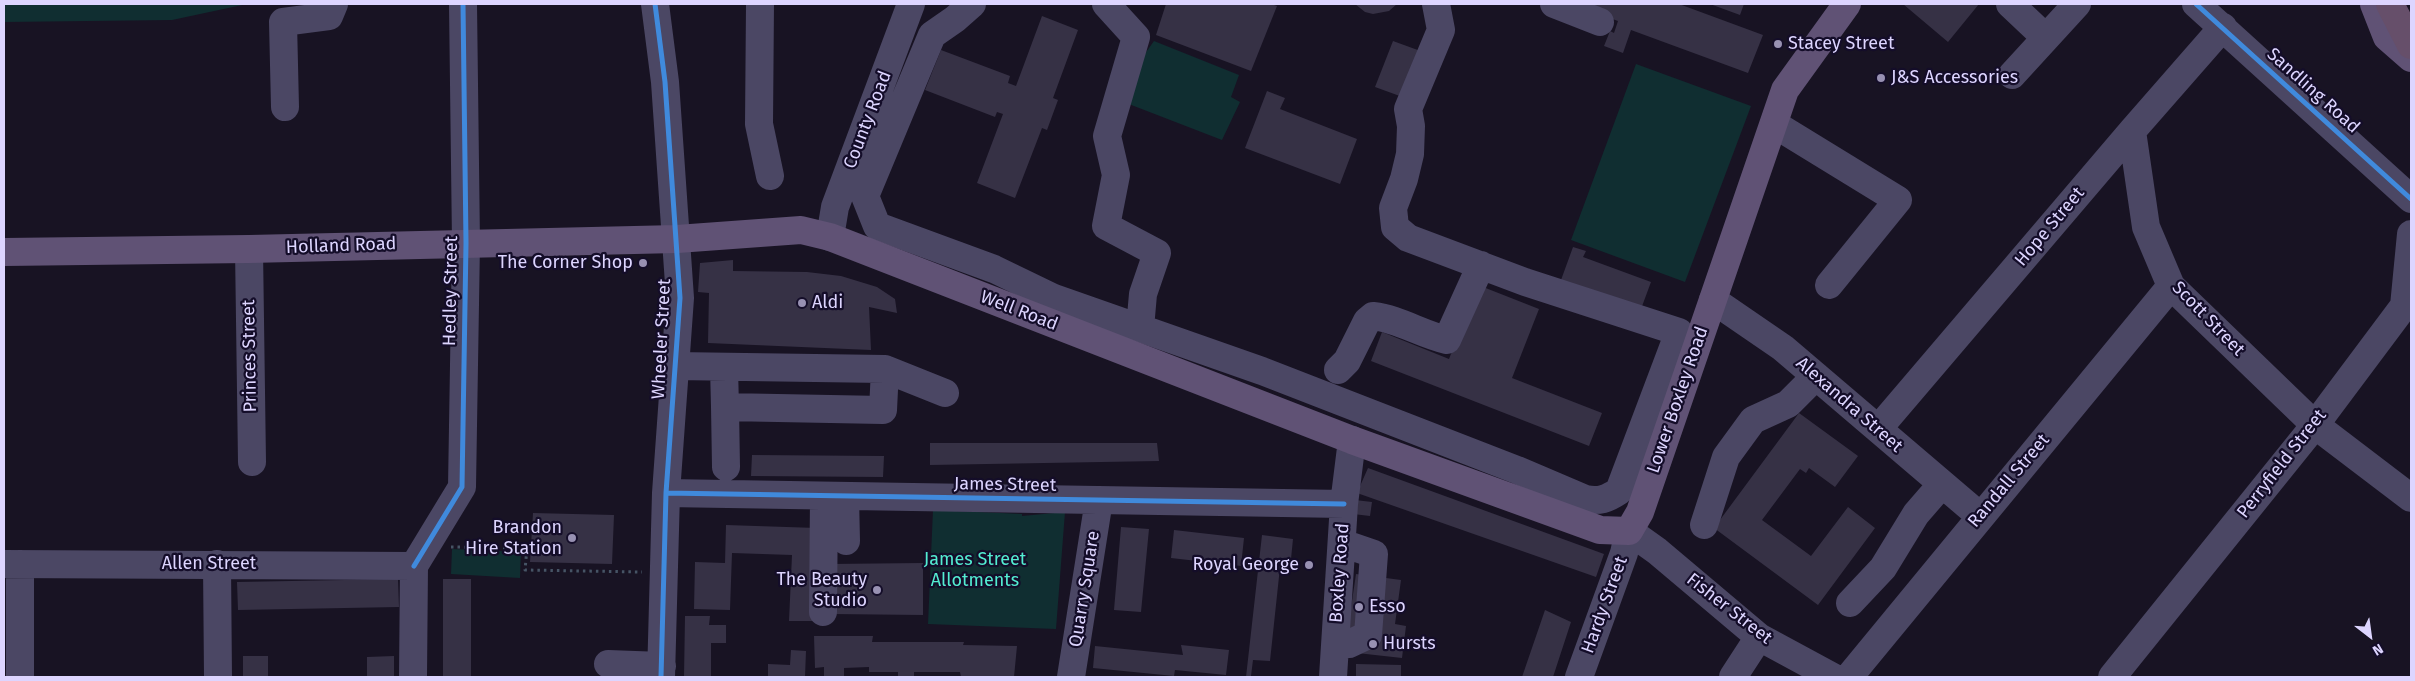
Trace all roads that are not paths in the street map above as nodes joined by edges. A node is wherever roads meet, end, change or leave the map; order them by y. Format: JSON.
{"nodes":[{"id":1,"x":334,"y":4,"type":"edge"},
{"id":2,"x":463,"y":4,"type":"edge"},
{"id":3,"x":655,"y":4,"type":"edge"},
{"id":4,"x":760,"y":4,"type":"edge"},
{"id":5,"x":972,"y":4,"type":"edge"},
{"id":6,"x":1106,"y":4,"type":"edge"},
{"id":7,"x":1436,"y":4,"type":"edge"},
{"id":8,"x":1554,"y":4,"type":"edge"},
{"id":9,"x":1847,"y":4,"type":"edge"},
{"id":10,"x":2010,"y":4,"type":"edge"},
{"id":11,"x":2078,"y":4,"type":"edge"},
{"id":12,"x":2196,"y":4,"type":"edge"},
{"id":13,"x":2374,"y":4,"type":"edge"},
{"id":14,"x":2390,"y":4,"type":"edge"},
{"id":15,"x":908,"y":5,"type":"edge"},
{"id":16,"x":1600,"y":22,"type":"dead end"},
{"id":17,"x":2223,"y":27,"type":"junction"},
{"id":18,"x":2046,"y":38,"type":"junction"},
{"id":19,"x":2411,"y":45,"type":"edge"},
{"id":20,"x":2411,"y":58,"type":"edge"},
{"id":21,"x":2012,"y":75,"type":"dead end"},
{"id":22,"x":285,"y":107,"type":"dead end"},
{"id":23,"x":1774,"y":124,"type":"junction"},
{"id":24,"x":2132,"y":131,"type":"junction"},
{"id":25,"x":770,"y":176,"type":"dead end"},
{"id":26,"x":2411,"y":199,"type":"edge"},
{"id":27,"x":2411,"y":234,"type":"edge"},
{"id":28,"x":830,"y":237,"type":"junction"},
{"id":29,"x":677,"y":239,"type":"junction"},
{"id":30,"x":466,"y":243,"type":"junction"},
{"id":31,"x":249,"y":249,"type":"junction"},
{"id":32,"x":4,"y":252,"type":"edge"},
{"id":33,"x":1481,"y":265,"type":"junction"},
{"id":34,"x":1829,"y":285,"type":"dead end"},
{"id":35,"x":2171,"y":286,"type":"junction"},
{"id":36,"x":1713,"y":300,"type":"junction"},
{"id":37,"x":1140,"y":328,"type":"junction"},
{"id":38,"x":675,"y":366,"type":"junction"},
{"id":39,"x":724,"y":367,"type":"junction"},
{"id":40,"x":885,"y":369,"type":"junction"},
{"id":41,"x":1338,"y":370,"type":"dead end"},
{"id":42,"x":1816,"y":376,"type":"junction"},
{"id":43,"x":945,"y":393,"type":"dead end"},
{"id":44,"x":725,"y":408,"type":"junction"},
{"id":45,"x":2315,"y":425,"type":"junction"},
{"id":46,"x":1878,"y":430,"type":"junction"},
{"id":47,"x":1352,"y":440,"type":"junction"},
{"id":48,"x":252,"y":462,"type":"dead end"},
{"id":49,"x":726,"y":468,"type":"dead end"},
{"id":50,"x":1942,"y":484,"type":"junction"},
{"id":51,"x":666,"y":494,"type":"junction"},
{"id":52,"x":834,"y":496,"type":"junction"},
{"id":53,"x":2411,"y":498,"type":"edge"},
{"id":54,"x":1099,"y":500,"type":"junction"},
{"id":55,"x":1344,"y":504,"type":"junction"},
{"id":56,"x":1980,"y":516,"type":"junction"},
{"id":57,"x":1704,"y":525,"type":"dead end"},
{"id":58,"x":1629,"y":531,"type":"junction"},
{"id":59,"x":846,"y":542,"type":"dead end"},
{"id":60,"x":420,"y":556,"type":"junction"},
{"id":61,"x":12,"y":564,"type":"edge"},
{"id":62,"x":217,"y":564,"type":"junction"},
{"id":63,"x":1850,"y":603,"type":"dead end"},
{"id":64,"x":823,"y":612,"type":"dead end"},
{"id":65,"x":1759,"y":637,"type":"junction"},
{"id":66,"x":608,"y":664,"type":"dead end"},
{"id":67,"x":662,"y":672,"type":"edge"},
{"id":68,"x":20,"y":677,"type":"edge"},
{"id":69,"x":218,"y":677,"type":"edge"},
{"id":70,"x":413,"y":677,"type":"edge"},
{"id":71,"x":1070,"y":677,"type":"edge"},
{"id":72,"x":1333,"y":677,"type":"edge"},
{"id":73,"x":1579,"y":677,"type":"edge"},
{"id":74,"x":1732,"y":677,"type":"edge"},
{"id":75,"x":1834,"y":677,"type":"edge"},
{"id":76,"x":1849,"y":677,"type":"edge"},
{"id":77,"x":2112,"y":677,"type":"edge"}],
"edges":[{"from":1,"to":22,"type":"street"},
{"from":2,"to":30,"type":"street","name":"Hedley Street"},
{"from":3,"to":29,"type":"street","name":"Wheeler Street"},
{"from":4,"to":25,"type":"street"},
{"from":5,"to":37,"type":"street"},
{"from":6,"to":37,"type":"street"},
{"from":7,"to":33,"type":"street"},
{"from":8,"to":16,"type":"street"},
{"from":9,"to":23,"type":"main road","name":"Lower Boxley Road"},
{"from":10,"to":18,"type":"street"},
{"from":11,"to":18,"type":"street"},
{"from":12,"to":17,"type":"street","name":"Sandling Road"},
{"from":13,"to":20,"type":"main road"},
{"from":14,"to":19,"type":"highway"},
{"from":15,"to":28,"type":"street","name":"County Road"},
{"from":17,"to":24,"type":"street","name":"Hope Street"},
{"from":17,"to":26,"type":"street","name":"Sandling Road"},
{"from":18,"to":21,"type":"street"},
{"from":23,"to":34,"type":"street"},
{"from":23,"to":36,"type":"main road","name":"Lower Boxley Road"},
{"from":24,"to":35,"type":"street","name":"Scott Street"},
{"from":24,"to":46,"type":"street","name":"Hope Street"},
{"from":27,"to":45,"type":"street","name":"Perryfield Street"},
{"from":28,"to":29,"type":"main road","name":"Well Road"},
{"from":28,"to":47,"type":"main road","name":"Well Road"},
{"from":29,"to":30,"type":"main road","name":"Holland Road"},
{"from":29,"to":38,"type":"street","name":"Wheeler Street"},
{"from":30,"to":31,"type":"main road","name":"Holland Road"},
{"from":30,"to":60,"type":"street","name":"Hedley Street"},
{"from":31,"to":32,"type":"main road","name":"Holland Road"},
{"from":31,"to":48,"type":"street","name":"Princes Street"},
{"from":33,"to":37,"type":"street"},
{"from":33,"to":41,"type":"street"},
{"from":35,"to":45,"type":"street","name":"Scott Street"},
{"from":35,"to":56,"type":"street","name":"Randall Street"},
{"from":36,"to":42,"type":"street","name":"Alexandra Street"},
{"from":36,"to":58,"type":"main road","name":"Lower Boxley Road"},
{"from":38,"to":39,"type":"street"},
{"from":38,"to":51,"type":"street","name":"Wheeler Street"},
{"from":39,"to":40,"type":"street"},
{"from":39,"to":44,"type":"street"},
{"from":40,"to":43,"type":"street"},
{"from":40,"to":44,"type":"street"},
{"from":42,"to":46,"type":"street","name":"Alexandra Street"},
{"from":42,"to":57,"type":"street"},
{"from":44,"to":49,"type":"street"},
{"from":45,"to":53,"type":"street","name":"Scott Street"},
{"from":45,"to":77,"type":"street","name":"Perryfield Street"},
{"from":46,"to":50,"type":"street","name":"Alexandra Street"},
{"from":47,"to":55,"type":"street","name":"Boxley Road"},
{"from":47,"to":58,"type":"main road"},
{"from":50,"to":56,"type":"street","name":"Alexandra Street"},
{"from":50,"to":63,"type":"street"},
{"from":51,"to":52,"type":"street","name":"James Street"},
{"from":51,"to":67,"type":"street","name":"Wheeler Street"},
{"from":52,"to":54,"type":"street","name":"James Street"},
{"from":52,"to":59,"type":"street"},
{"from":52,"to":64,"type":"street"},
{"from":54,"to":55,"type":"street","name":"James Street"},
{"from":54,"to":71,"type":"street","name":"Quarry Square"},
{"from":55,"to":72,"type":"street","name":"Boxley Road"},
{"from":56,"to":76,"type":"street","name":"Randall Street"},
{"from":58,"to":65,"type":"street","name":"Fisher Street"},
{"from":58,"to":73,"type":"street","name":"Hardy Street"},
{"from":60,"to":62,"type":"street","name":"Allen Street"},
{"from":60,"to":70,"type":"street"},
{"from":61,"to":62,"type":"street","name":"Allen Street"},
{"from":61,"to":68,"type":"street"},
{"from":62,"to":69,"type":"street"},
{"from":65,"to":74,"type":"street"},
{"from":65,"to":75,"type":"street","name":"Fisher Street"},
{"from":66,"to":67,"type":"street"}]}
